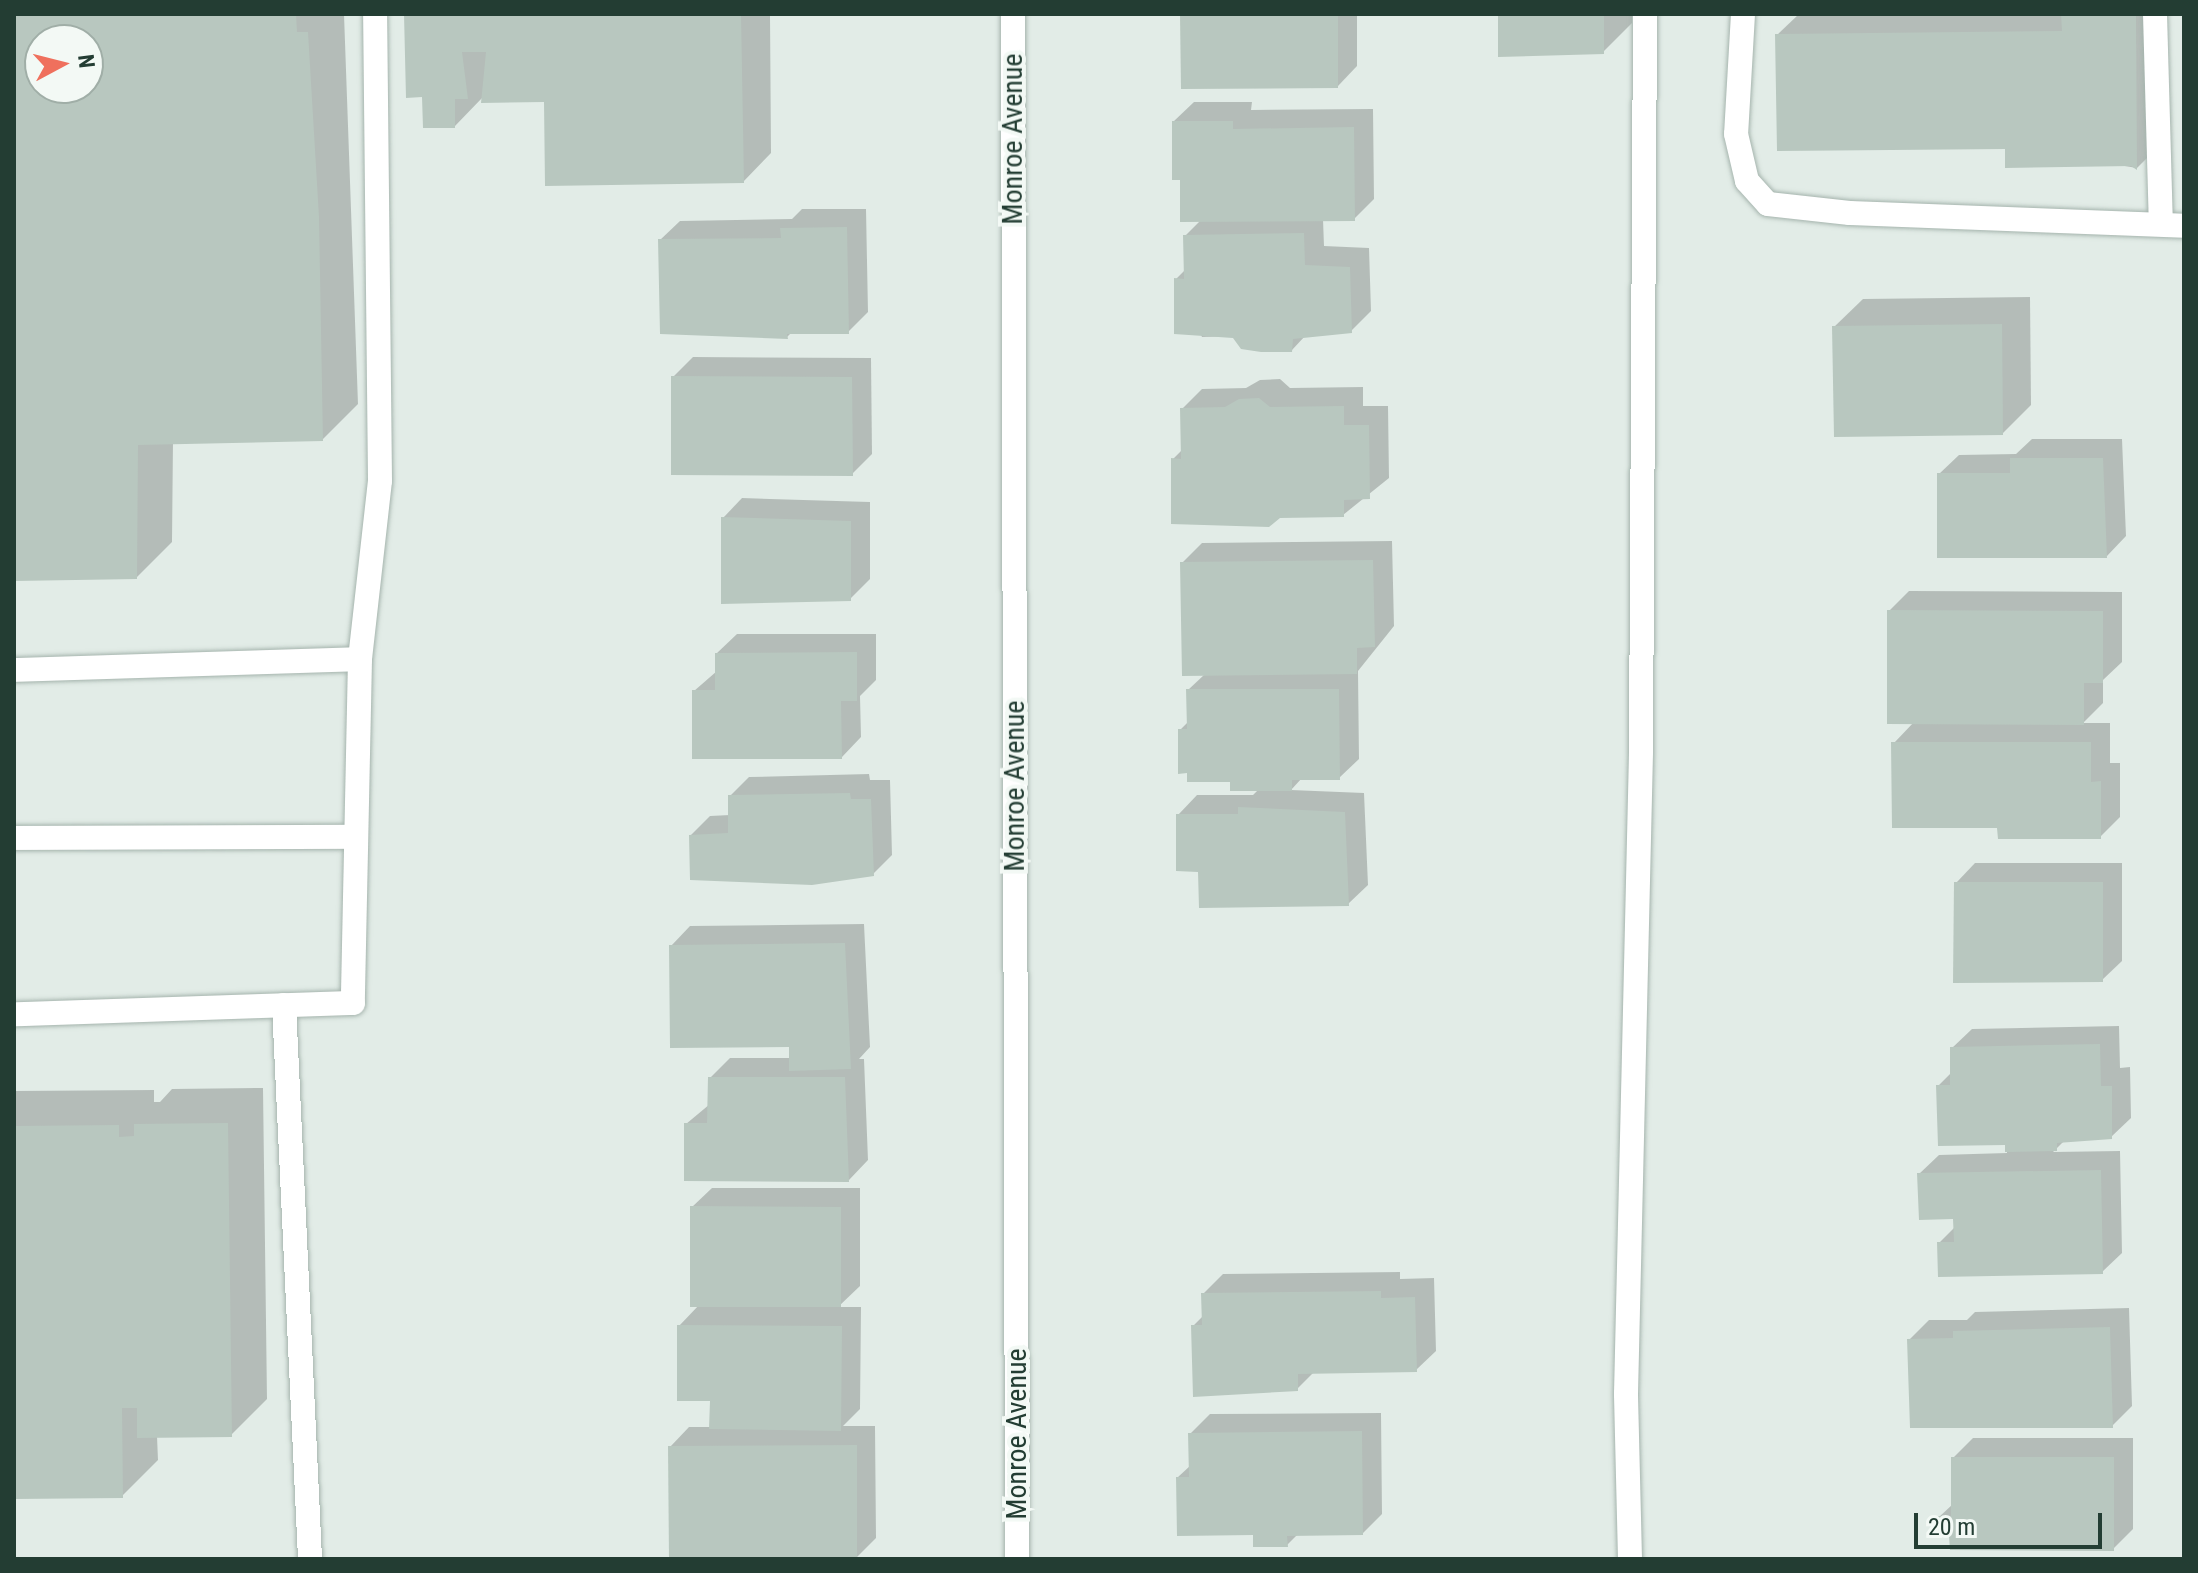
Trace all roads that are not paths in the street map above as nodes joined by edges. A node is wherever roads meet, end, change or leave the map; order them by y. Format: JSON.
{"nodes":[{"id":1,"x":375,"y":14,"type":"edge"},
{"id":2,"x":1013,"y":14,"type":"edge"},
{"id":3,"x":1645,"y":14,"type":"edge"},
{"id":4,"x":1743,"y":14,"type":"edge"},
{"id":5,"x":2155,"y":14,"type":"edge"},
{"id":6,"x":2172,"y":225,"type":"edge"},
{"id":7,"x":360,"y":659,"type":"junction"},
{"id":8,"x":14,"y":670,"type":"edge"},
{"id":9,"x":356,"y":837,"type":"junction"},
{"id":10,"x":14,"y":838,"type":"edge"},
{"id":11,"x":284,"y":1005,"type":"junction"},
{"id":12,"x":14,"y":1014,"type":"edge"},
{"id":13,"x":310,"y":1559,"type":"edge"},
{"id":14,"x":1017,"y":1559,"type":"edge"},
{"id":15,"x":1630,"y":1559,"type":"edge"}],
"edges":[{"from":1,"to":7,"type":"street"},
{"from":2,"to":14,"type":"street","name":"Monroe Avenue"},
{"from":3,"to":15,"type":"street"},
{"from":4,"to":6,"type":"street"},
{"from":5,"to":6,"type":"street"},
{"from":7,"to":8,"type":"street"},
{"from":7,"to":9,"type":"street"},
{"from":9,"to":10,"type":"street"},
{"from":9,"to":11,"type":"street"},
{"from":11,"to":12,"type":"street"},
{"from":11,"to":13,"type":"street"}]}
